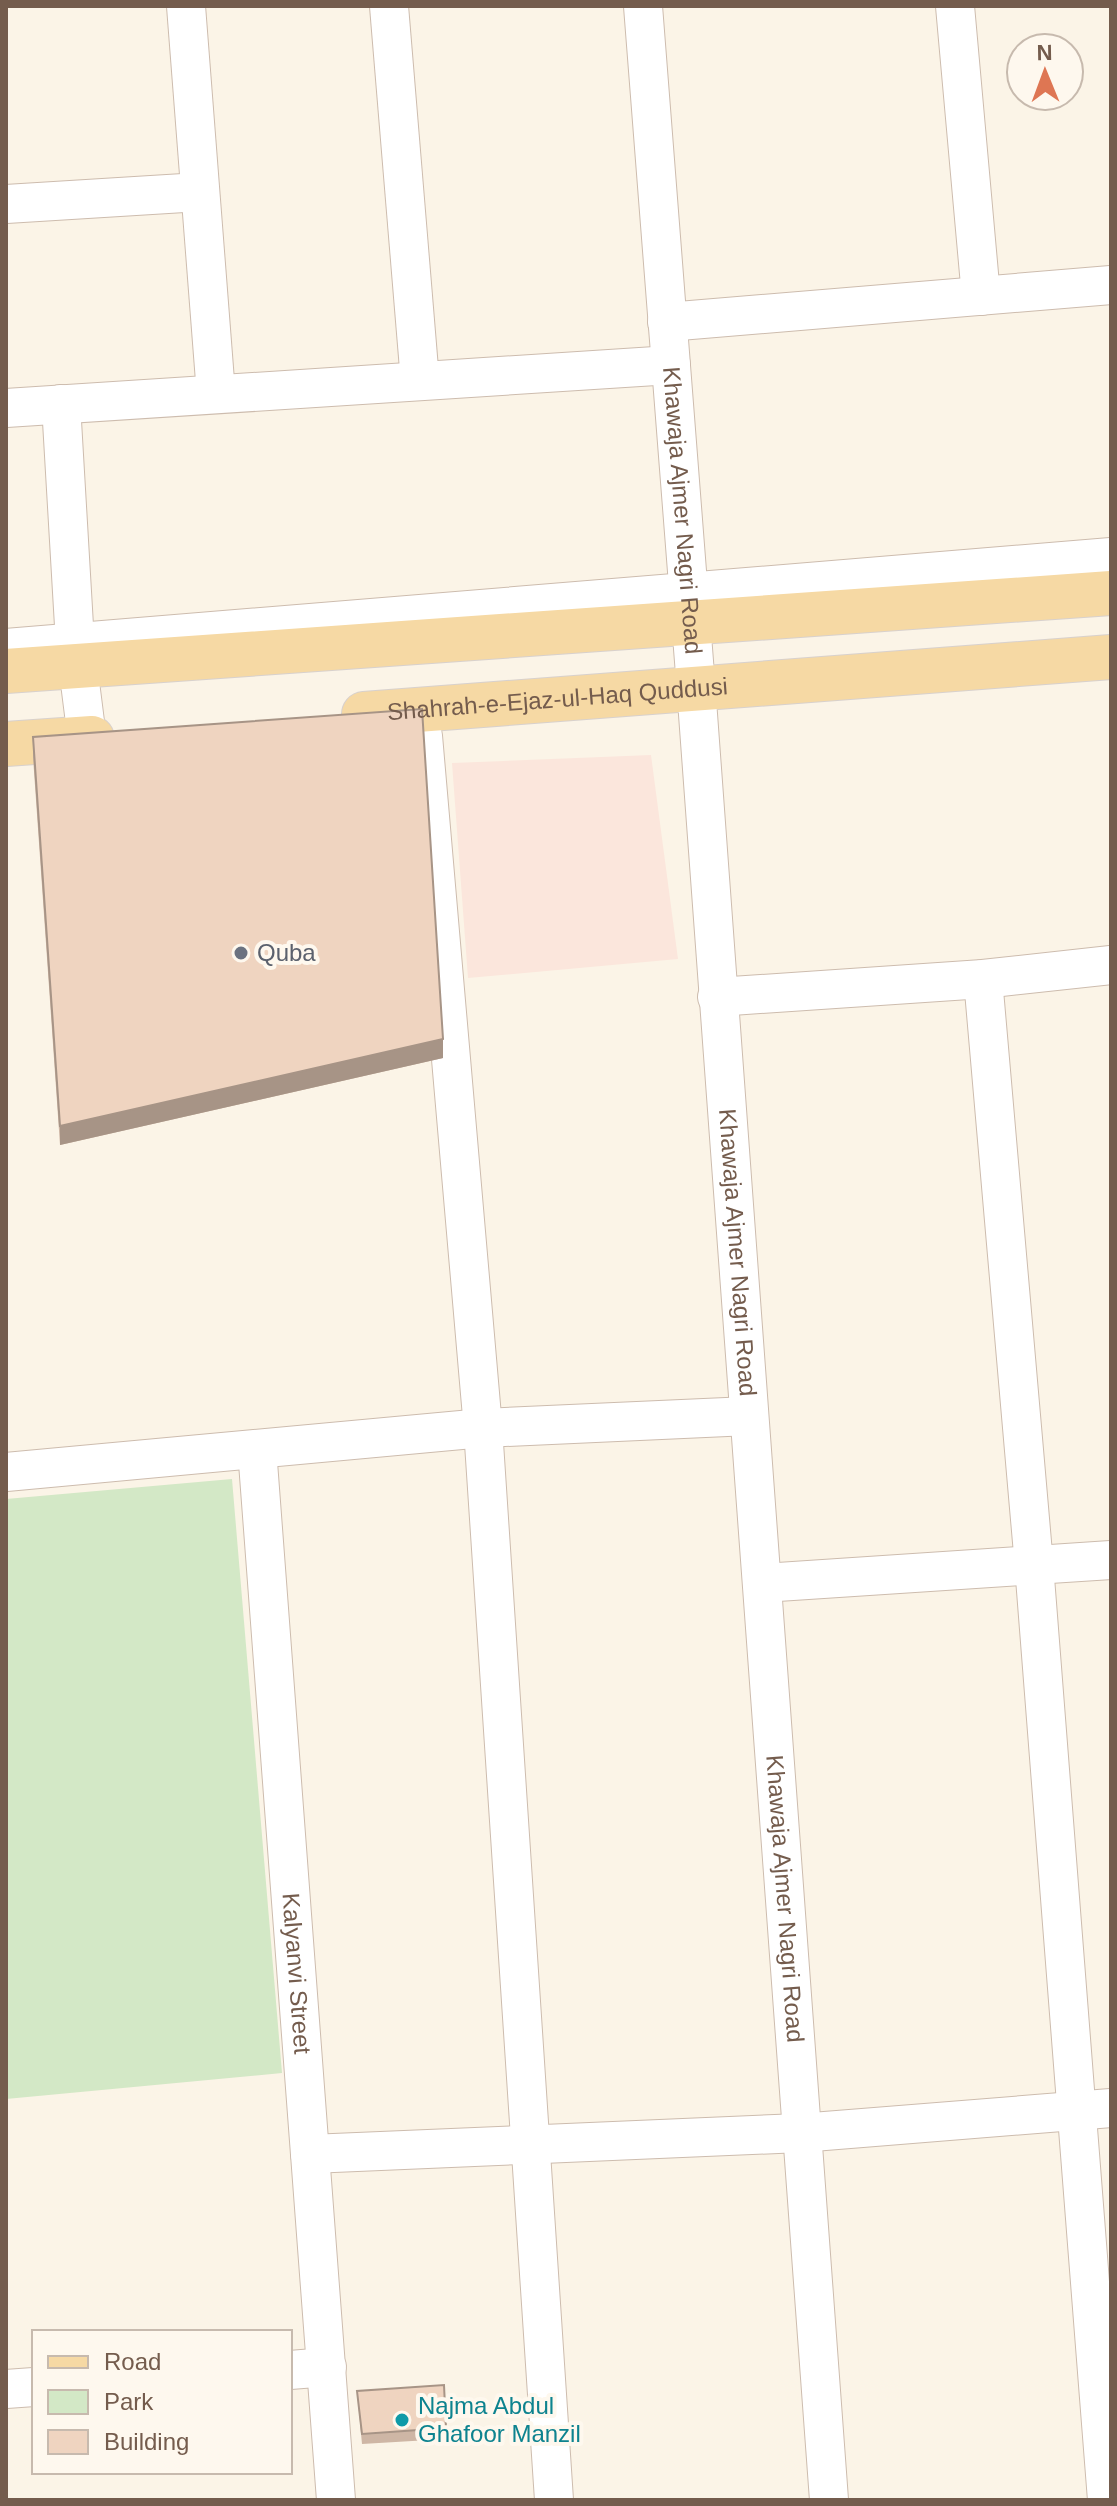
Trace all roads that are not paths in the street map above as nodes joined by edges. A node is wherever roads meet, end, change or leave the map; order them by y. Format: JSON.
{"nodes":[{"id":1,"x":186,"y":6,"type":"edge"},
{"id":2,"x":389,"y":6,"type":"edge"},
{"id":3,"x":643,"y":6,"type":"edge"},
{"id":4,"x":955,"y":6,"type":"edge"},
{"id":5,"x":200,"y":192,"type":"junction"},
{"id":6,"x":6,"y":204,"type":"edge"},
{"id":7,"x":1111,"y":285,"type":"edge"},
{"id":8,"x":981,"y":296,"type":"junction"},
{"id":9,"x":667,"y":322,"type":"junction"},
{"id":10,"x":671,"y":365,"type":"junction"},
{"id":11,"x":420,"y":381,"type":"junction"},
{"id":12,"x":216,"y":394,"type":"junction"},
{"id":13,"x":61,"y":404,"type":"junction"},
{"id":14,"x":6,"y":408,"type":"edge"},
{"id":15,"x":1111,"y":557,"type":"edge"},
{"id":16,"x":1111,"y":593,"type":"edge"},
{"id":17,"x":689,"y":606,"type":"junction"},
{"id":18,"x":6,"y":648,"type":"edge"},
{"id":19,"x":77,"y":654,"type":"junction"},
{"id":20,"x":1111,"y":657,"type":"edge"},
{"id":21,"x":6,"y":671,"type":"edge"},
{"id":22,"x":696,"y":687,"type":"junction"},
{"id":23,"x":420,"y":709,"type":"junction"},
{"id":24,"x":325,"y":717,"type":"edge"},
{"id":25,"x":135,"y":734,"type":"edge"},
{"id":26,"x":87,"y":738,"type":"junction"},
{"id":27,"x":6,"y":744,"type":"edge"},
{"id":28,"x":1111,"y":965,"type":"edge"},
{"id":29,"x":983,"y":979,"type":"junction"},
{"id":30,"x":717,"y":997,"type":"junction"},
{"id":31,"x":749,"y":1416,"type":"junction"},
{"id":32,"x":483,"y":1428,"type":"junction"},
{"id":33,"x":257,"y":1449,"type":"junction"},
{"id":34,"x":6,"y":1472,"type":"edge"},
{"id":35,"x":1111,"y":1560,"type":"edge"},
{"id":36,"x":1034,"y":1565,"type":"junction"},
{"id":37,"x":762,"y":1583,"type":"junction"},
{"id":38,"x":1093,"y":2109,"type":"edge"},
{"id":39,"x":800,"y":2133,"type":"junction"},
{"id":40,"x":531,"y":2144,"type":"junction"},
{"id":41,"x":310,"y":2154,"type":"junction"},
{"id":42,"x":308,"y":2369,"type":"edge"},
{"id":43,"x":32,"y":2387,"type":"edge"},
{"id":44,"x":6,"y":2389,"type":"edge"},
{"id":45,"x":336,"y":2500,"type":"edge"},
{"id":46,"x":554,"y":2500,"type":"edge"},
{"id":47,"x":829,"y":2500,"type":"edge"},
{"id":48,"x":1107,"y":2500,"type":"edge"}],
"edges":[{"from":1,"to":5,"type":"street"},
{"from":2,"to":11,"type":"street"},
{"from":3,"to":9,"type":"street","name":"Khawaja Ajmer Nagri Road"},
{"from":4,"to":8,"type":"street"},
{"from":5,"to":6,"type":"street"},
{"from":5,"to":12,"type":"street"},
{"from":7,"to":8,"type":"street"},
{"from":8,"to":9,"type":"street"},
{"from":9,"to":10,"type":"street","name":"Khawaja Ajmer Nagri Road"},
{"from":10,"to":11,"type":"street"},
{"from":10,"to":17,"type":"street","name":"Khawaja Ajmer Nagri Road"},
{"from":11,"to":12,"type":"street"},
{"from":12,"to":13,"type":"street"},
{"from":13,"to":14,"type":"street"},
{"from":13,"to":19,"type":"street"},
{"from":15,"to":17,"type":"street"},
{"from":16,"to":17,"type":"main road"},
{"from":17,"to":19,"type":"main road"},
{"from":17,"to":22,"type":"street","name":"Khawaja Ajmer Nagri Road"},
{"from":18,"to":19,"type":"street"},
{"from":19,"to":21,"type":"main road"},
{"from":19,"to":26,"type":"street"},
{"from":20,"to":22,"type":"main road","name":"Shahrah-e-Ejaz-ul-Haq Quddusi"},
{"from":22,"to":23,"type":"main road","name":"Shahrah-e-Ejaz-ul-Haq Quddusi"},
{"from":22,"to":30,"type":"street","name":"Khawaja Ajmer Nagri Road"},
{"from":23,"to":24,"type":"main road","name":"Shahrah-e-Ejaz-ul-Haq Quddusi"},
{"from":23,"to":32,"type":"street"},
{"from":25,"to":26,"type":"main road"},
{"from":26,"to":27,"type":"main road"},
{"from":28,"to":29,"type":"street"},
{"from":29,"to":30,"type":"street"},
{"from":29,"to":36,"type":"street"},
{"from":30,"to":31,"type":"street","name":"Khawaja Ajmer Nagri Road"},
{"from":31,"to":32,"type":"street"},
{"from":31,"to":37,"type":"street","name":"Khawaja Ajmer Nagri Road"},
{"from":32,"to":33,"type":"street"},
{"from":32,"to":40,"type":"street"},
{"from":33,"to":34,"type":"street"},
{"from":33,"to":41,"type":"street","name":"Kalyanvi Street"},
{"from":35,"to":36,"type":"street"},
{"from":36,"to":37,"type":"street"},
{"from":36,"to":38,"type":"street"},
{"from":37,"to":39,"type":"street","name":"Khawaja Ajmer Nagri Road"},
{"from":38,"to":39,"type":"street"},
{"from":38,"to":48,"type":"street"},
{"from":39,"to":40,"type":"street"},
{"from":39,"to":47,"type":"street","name":"Khawaja Ajmer Nagri Road"},
{"from":40,"to":41,"type":"street"},
{"from":40,"to":46,"type":"street"},
{"from":41,"to":42,"type":"street","name":"Kalyanvi Street"},
{"from":42,"to":45,"type":"street","name":"Kalyanvi Street"},
{"from":43,"to":44,"type":"street"}]}
